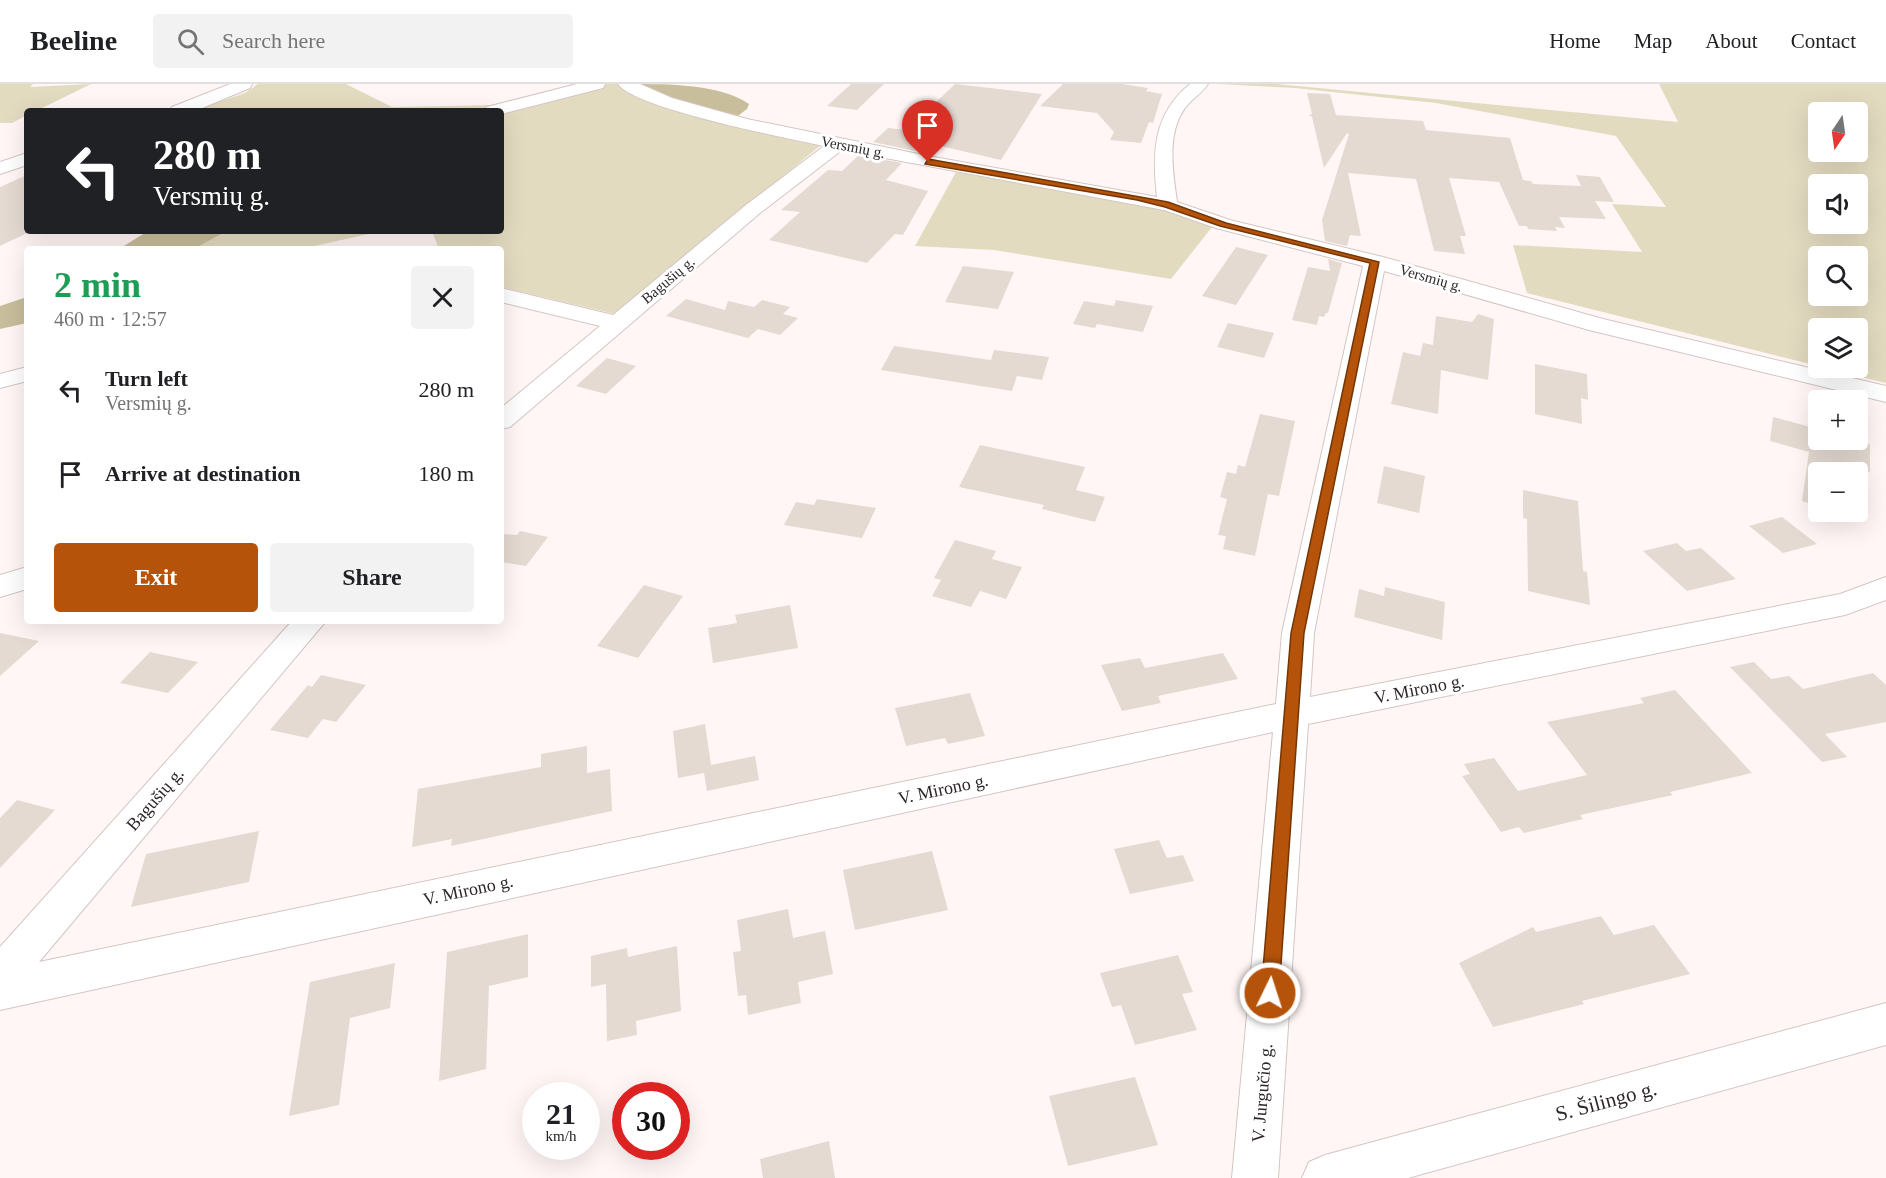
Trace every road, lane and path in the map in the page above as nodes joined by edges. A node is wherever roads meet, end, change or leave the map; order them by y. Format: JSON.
{"nodes":[{"id":1,"x":244,"y":84,"type":"edge"},
{"id":2,"x":597,"y":84,"type":"edge"},
{"id":3,"x":626,"y":84,"type":"edge"},
{"id":4,"x":1200,"y":84,"type":"edge"},
{"id":5,"x":188,"y":108,"type":"edge"},
{"id":6,"x":504,"y":108,"type":"edge"},
{"id":7,"x":838,"y":144,"type":"junction"},
{"id":8,"x":24,"y":160,"type":"edge"},
{"id":9,"x":0,"y":168,"type":"edge"},
{"id":10,"x":1168,"y":205,"type":"junction"},
{"id":11,"x":1375,"y":262,"type":"junction"},
{"id":12,"x":504,"y":297,"type":"edge"},
{"id":13,"x":617,"y":323,"type":"junction"},
{"id":14,"x":24,"y":376,"type":"edge"},
{"id":15,"x":0,"y":381,"type":"edge"},
{"id":16,"x":1886,"y":394,"type":"edge"},
{"id":17,"x":504,"y":418,"type":"edge"},
{"id":18,"x":24,"y":579,"type":"edge"},
{"id":19,"x":0,"y":586,"type":"edge"},
{"id":20,"x":1886,"y":588,"type":"edge"},
{"id":21,"x":307,"y":624,"type":"edge"},
{"id":22,"x":1292,"y":714,"type":"junction"},
{"id":23,"x":0,"y":977,"type":"edge"},
{"id":24,"x":0,"y":990,"type":"edge"},
{"id":25,"x":1886,"y":1024,"type":"edge"},
{"id":26,"x":1255,"y":1178,"type":"edge"},
{"id":27,"x":1325,"y":1178,"type":"edge"}],
"edges":[{"from":1,"to":5,"type":"street"},
{"from":2,"to":6,"type":"street"},
{"from":3,"to":7,"type":"street","name":"Versmių g."},
{"from":4,"to":10,"type":"street"},
{"from":7,"to":10,"type":"street","name":"Versmių g."},
{"from":7,"to":13,"type":"street","name":"Bagušių g."},
{"from":8,"to":9,"type":"street"},
{"from":10,"to":11,"type":"street","name":"Versmių g."},
{"from":11,"to":16,"type":"street","name":"Versmių g."},
{"from":11,"to":22,"type":"street","name":"V. Jurgučio g."},
{"from":12,"to":13,"type":"street"},
{"from":13,"to":17,"type":"street","name":"Bagušių g."},
{"from":14,"to":15,"type":"street"},
{"from":18,"to":19,"type":"street"},
{"from":20,"to":22,"type":"street","name":"V. Mirono g."},
{"from":21,"to":23,"type":"street","name":"Bagušių g."},
{"from":22,"to":24,"type":"street","name":"V. Mirono g."},
{"from":22,"to":26,"type":"street","name":"V. Jurgučio g."},
{"from":25,"to":27,"type":"street","name":"S. Šilingo g."}]}
